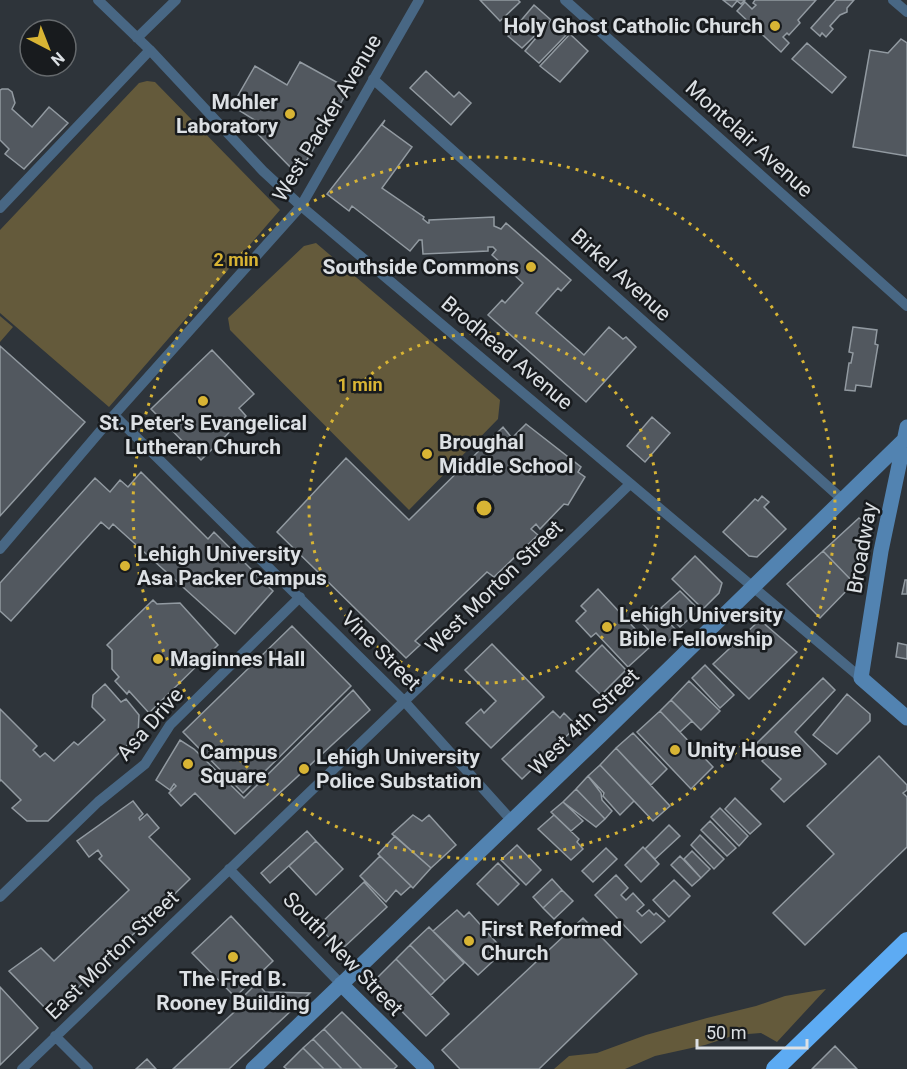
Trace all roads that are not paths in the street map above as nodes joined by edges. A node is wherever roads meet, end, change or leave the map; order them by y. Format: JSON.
{"nodes":[{"id":1,"x":98,"y":0,"type":"edge"},
{"id":2,"x":176,"y":0,"type":"edge"},
{"id":3,"x":419,"y":0,"type":"edge"},
{"id":4,"x":565,"y":0,"type":"edge"},
{"id":5,"x":893,"y":0,"type":"edge"},
{"id":6,"x":907,"y":12,"type":"edge"},
{"id":7,"x":137,"y":38,"type":"junction"},
{"id":8,"x":150,"y":50,"type":"junction"},
{"id":9,"x":373,"y":79,"type":"junction"},
{"id":10,"x":301,"y":206,"type":"junction"},
{"id":11,"x":0,"y":208,"type":"edge"},
{"id":12,"x":907,"y":306,"type":"edge"},
{"id":13,"x":114,"y":415,"type":"junction"},
{"id":14,"x":906,"y":434,"type":"edge"},
{"id":15,"x":630,"y":484,"type":"junction"},
{"id":16,"x":843,"y":500,"type":"junction"},
{"id":17,"x":0,"y":549,"type":"edge"},
{"id":18,"x":753,"y":587,"type":"junction"},
{"id":19,"x":300,"y":597,"type":"junction"},
{"id":20,"x":861,"y":678,"type":"junction"},
{"id":21,"x":404,"y":700,"type":"junction"},
{"id":22,"x":907,"y":718,"type":"edge"},
{"id":23,"x":512,"y":821,"type":"junction"},
{"id":24,"x":229,"y":869,"type":"junction"},
{"id":25,"x":0,"y":897,"type":"edge"},
{"id":26,"x":907,"y":941,"type":"edge"},
{"id":27,"x":341,"y":984,"type":"junction"},
{"id":28,"x":55,"y":1036,"type":"junction"},
{"id":29,"x":22,"y":1069,"type":"edge"},
{"id":30,"x":88,"y":1069,"type":"edge"},
{"id":31,"x":253,"y":1069,"type":"edge"},
{"id":32,"x":427,"y":1069,"type":"edge"},
{"id":33,"x":775,"y":1069,"type":"edge"}],
"edges":[{"from":1,"to":7,"type":"street","name":"Brodhead Avenue"},
{"from":2,"to":7,"type":"street"},
{"from":3,"to":9,"type":"street","name":"West Packer Avenue"},
{"from":4,"to":12,"type":"street","name":"Montclair Avenue"},
{"from":5,"to":6,"type":"street"},
{"from":7,"to":8,"type":"street","name":"Brodhead Avenue"},
{"from":8,"to":10,"type":"street","name":"Brodhead Avenue"},
{"from":8,"to":11,"type":"street"},
{"from":9,"to":10,"type":"street","name":"West Packer Avenue"},
{"from":9,"to":16,"type":"street","name":"Birkel Avenue"},
{"from":10,"to":13,"type":"street","name":"West Packer Avenue"},
{"from":10,"to":15,"type":"street","name":"Brodhead Avenue"},
{"from":13,"to":17,"type":"street","name":"West Packer Avenue"},
{"from":13,"to":19,"type":"street","name":"Vine Street"},
{"from":14,"to":16,"type":"main road","name":"West 4th Street"},
{"from":14,"to":20,"type":"main road","name":"Broadway"},
{"from":15,"to":18,"type":"street","name":"Brodhead Avenue"},
{"from":15,"to":21,"type":"street","name":"West Morton Street"},
{"from":16,"to":18,"type":"main road","name":"West 4th Street"},
{"from":18,"to":20,"type":"street","name":"Brodhead Avenue"},
{"from":18,"to":23,"type":"main road","name":"West 4th Street"},
{"from":19,"to":21,"type":"street","name":"Vine Street"},
{"from":19,"to":25,"type":"street","name":"Asa Drive"},
{"from":20,"to":22,"type":"main road","name":"Brodhead Avenue"},
{"from":21,"to":23,"type":"street","name":"Vine Street"},
{"from":21,"to":24,"type":"street","name":"West Morton Street"},
{"from":23,"to":27,"type":"main road","name":"West 4th Street"},
{"from":24,"to":27,"type":"street","name":"South New Street"},
{"from":24,"to":28,"type":"street","name":"East Morton Street"},
{"from":26,"to":33,"type":"highway"},
{"from":27,"to":31,"type":"main road","name":"West 4th Street"},
{"from":27,"to":32,"type":"main road","name":"South New Street"},
{"from":28,"to":29,"type":"street","name":"East Morton Street"},
{"from":28,"to":30,"type":"street"}]}
